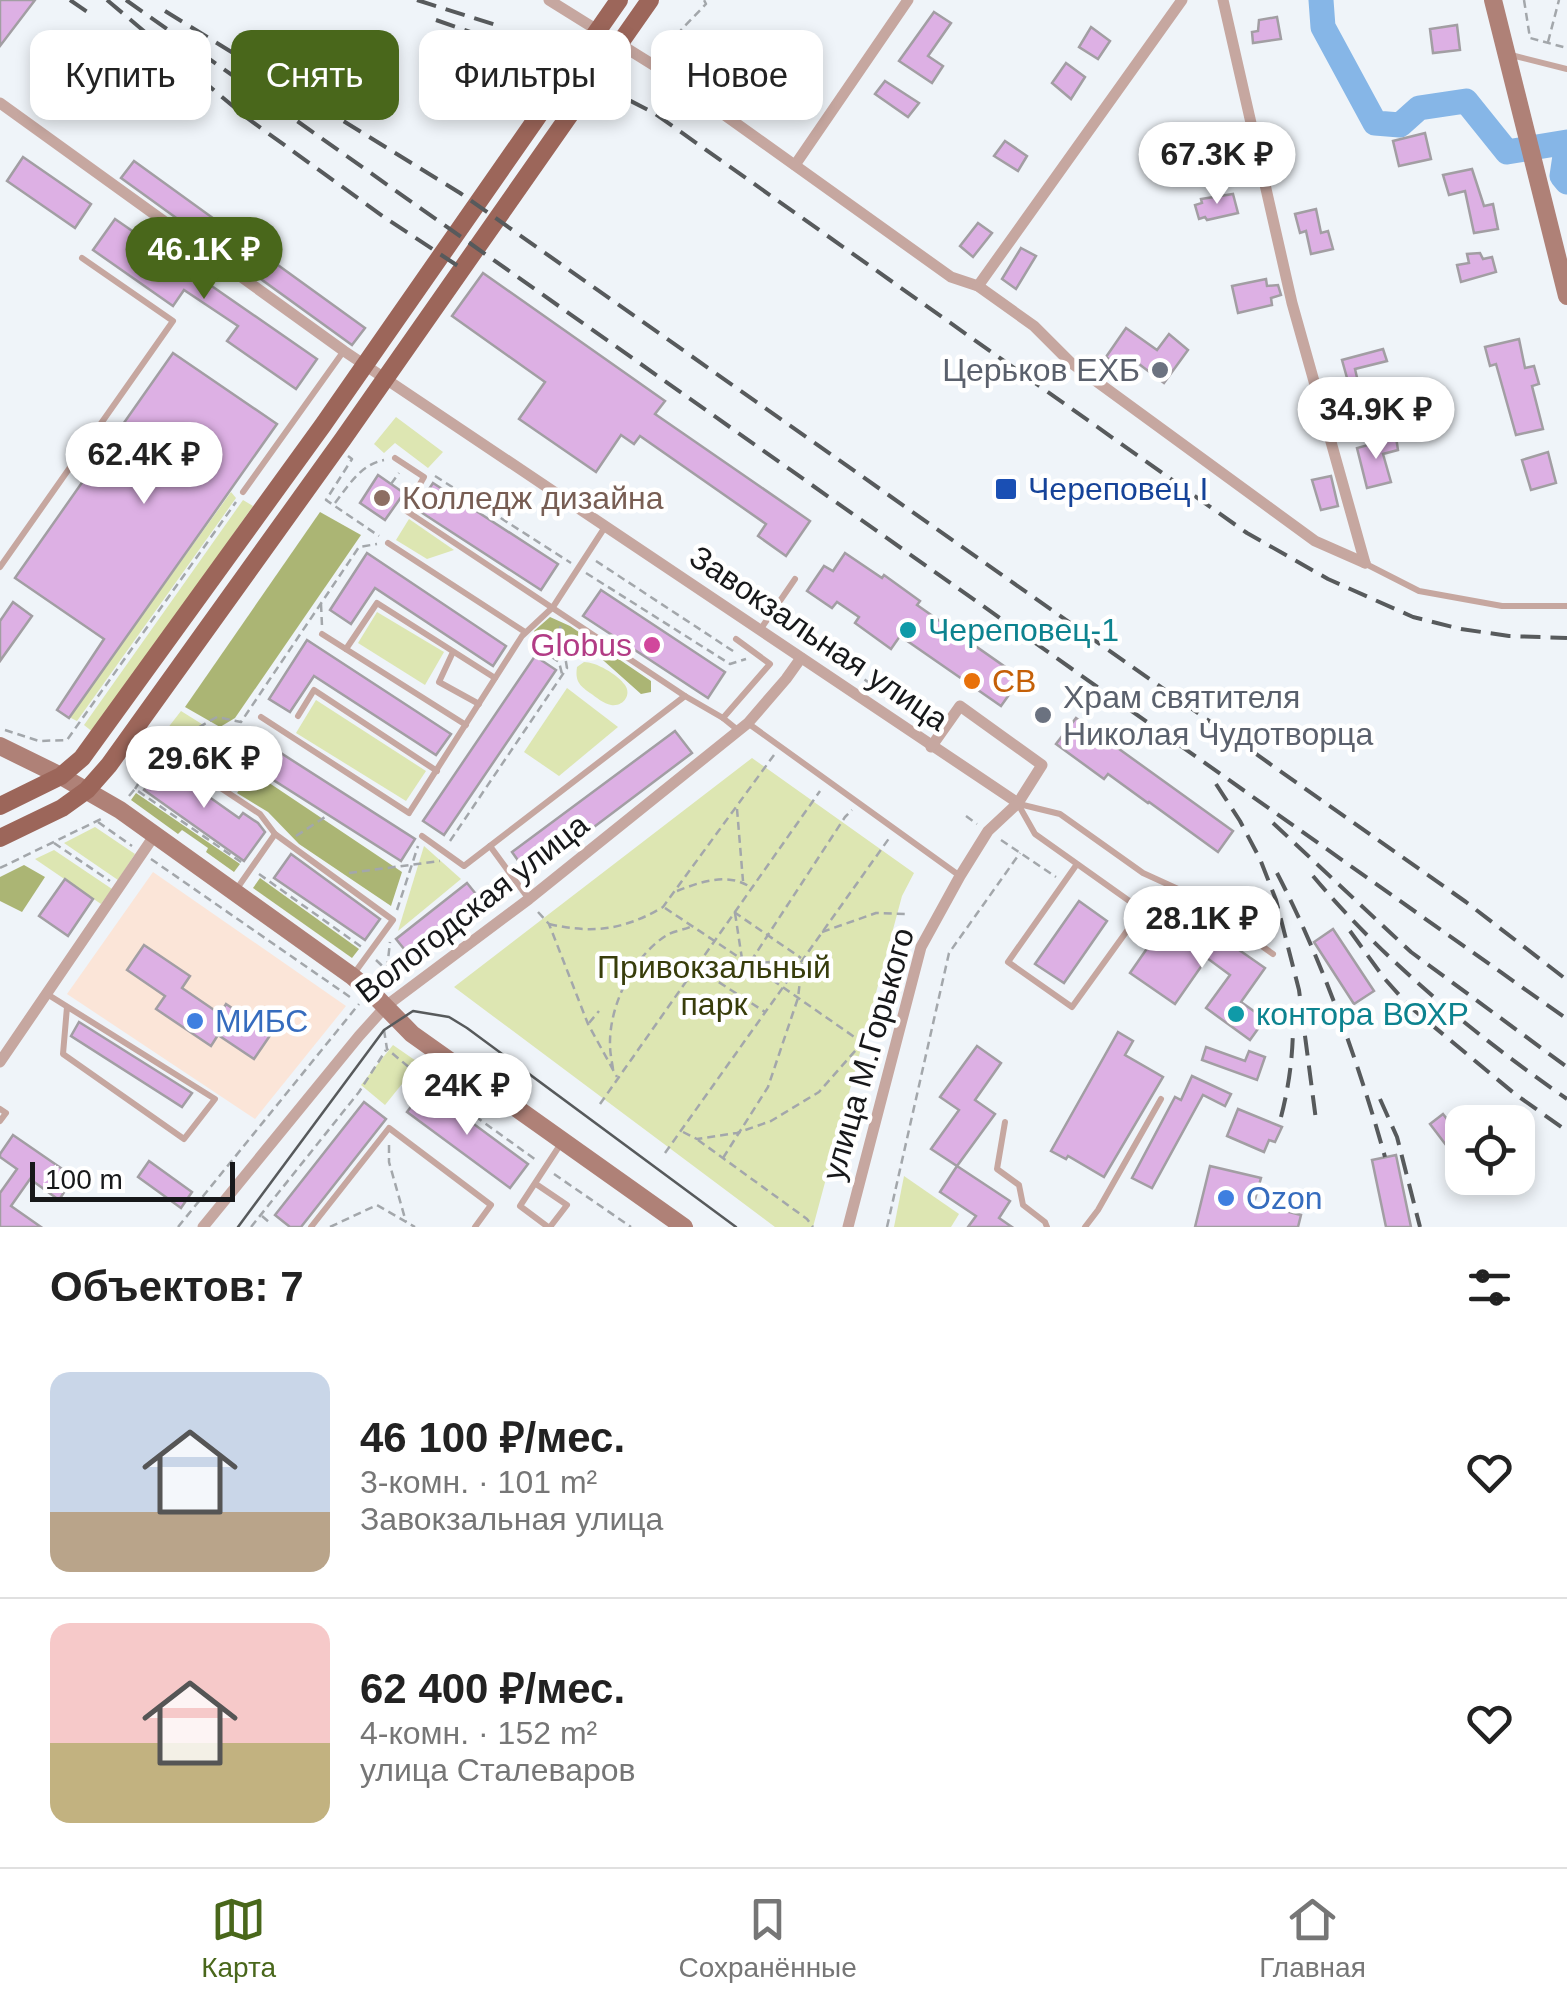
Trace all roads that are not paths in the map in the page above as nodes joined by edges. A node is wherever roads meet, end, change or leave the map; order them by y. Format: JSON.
{"nodes":[{"id":1,"x":549,"y":0,"type":"edge"},
{"id":2,"x":620,"y":0,"type":"edge"},
{"id":3,"x":650,"y":0,"type":"edge"},
{"id":4,"x":908,"y":0,"type":"edge"},
{"id":5,"x":1182,"y":0,"type":"edge"},
{"id":6,"x":1224,"y":0,"type":"edge"},
{"id":7,"x":1493,"y":0,"type":"edge"},
{"id":8,"x":1505,"y":54,"type":"junction"},
{"id":9,"x":1567,"y":69,"type":"edge"},
{"id":10,"x":0,"y":102,"type":"edge"},
{"id":11,"x":795,"y":165,"type":"junction"},
{"id":12,"x":82,"y":258,"type":"dead end"},
{"id":13,"x":978,"y":286,"type":"junction"},
{"id":14,"x":1567,"y":296,"type":"edge"},
{"id":15,"x":344,"y":350,"type":"junction"},
{"id":16,"x":395,"y":458,"type":"road end"},
{"id":17,"x":243,"y":492,"type":"road end"},
{"id":18,"x":605,"y":526,"type":"junction"},
{"id":19,"x":388,"y":543,"type":"road end"},
{"id":20,"x":1365,"y":563,"type":"junction"},
{"id":21,"x":0,"y":567,"type":"edge"},
{"id":22,"x":796,"y":579,"type":"dead end"},
{"id":23,"x":1567,"y":606,"type":"edge"},
{"id":24,"x":556,"y":610,"type":"junction"},
{"id":25,"x":759,"y":631,"type":"junction"},
{"id":26,"x":322,"y":634,"type":"road end"},
{"id":27,"x":523,"y":634,"type":"junction"},
{"id":28,"x":736,"y":639,"type":"dead end"},
{"id":29,"x":346,"y":649,"type":"junction"},
{"id":30,"x":453,"y":652,"type":"junction"},
{"id":31,"x":801,"y":658,"type":"junction"},
{"id":32,"x":494,"y":678,"type":"junction"},
{"id":33,"x":685,"y":696,"type":"junction"},
{"id":34,"x":479,"y":704,"type":"junction"},
{"id":35,"x":298,"y":716,"type":"dead end"},
{"id":36,"x":260,"y":717,"type":"dead end"},
{"id":37,"x":723,"y":718,"type":"junction"},
{"id":38,"x":466,"y":725,"type":"junction"},
{"id":39,"x":744,"y":727,"type":"junction"},
{"id":40,"x":0,"y":746,"type":"edge"},
{"id":41,"x":931,"y":747,"type":"junction"},
{"id":42,"x":174,"y":757,"type":"dead end"},
{"id":43,"x":437,"y":771,"type":"junction"},
{"id":44,"x":61,"y":776,"type":"junction"},
{"id":45,"x":87,"y":790,"type":"junction"},
{"id":46,"x":1018,"y":804,"type":"junction"},
{"id":47,"x":0,"y":806,"type":"edge"},
{"id":48,"x":275,"y":834,"type":"junction"},
{"id":49,"x":171,"y":836,"type":"junction"},
{"id":50,"x":422,"y":836,"type":"road end"},
{"id":51,"x":0,"y":838,"type":"edge"},
{"id":52,"x":490,"y":846,"type":"junction"},
{"id":53,"x":1076,"y":864,"type":"junction"},
{"id":54,"x":960,"y":876,"type":"junction"},
{"id":55,"x":235,"y":892,"type":"junction"},
{"id":56,"x":529,"y":899,"type":"junction"},
{"id":57,"x":1273,"y":954,"type":"dead end"},
{"id":58,"x":352,"y":976,"type":"junction"},
{"id":59,"x":47,"y":994,"type":"junction"},
{"id":60,"x":386,"y":1006,"type":"junction"},
{"id":61,"x":68,"y":1007,"type":"junction"},
{"id":62,"x":0,"y":1062,"type":"edge"},
{"id":63,"x":1162,"y":1099,"type":"dead end"},
{"id":64,"x":0,"y":1108,"type":"edge"},
{"id":65,"x":0,"y":1121,"type":"edge"},
{"id":66,"x":1005,"y":1122,"type":"dead end"},
{"id":67,"x":563,"y":1141,"type":"junction"},
{"id":68,"x":536,"y":1184,"type":"junction"},
{"id":69,"x":203,"y":1227,"type":"edge"},
{"id":70,"x":311,"y":1227,"type":"edge"},
{"id":71,"x":475,"y":1227,"type":"edge"},
{"id":72,"x":549,"y":1227,"type":"edge"},
{"id":73,"x":684,"y":1227,"type":"edge"},
{"id":74,"x":848,"y":1227,"type":"edge"},
{"id":75,"x":1047,"y":1227,"type":"edge"},
{"id":76,"x":1085,"y":1227,"type":"edge"}],
"edges":[{"from":1,"to":11,"type":"street"},
{"from":2,"to":44,"type":"main road"},
{"from":3,"to":45,"type":"main road"},
{"from":4,"to":11,"type":"street"},
{"from":5,"to":13,"type":"street"},
{"from":6,"to":20,"type":"street"},
{"from":7,"to":8,"type":"street"},
{"from":8,"to":9,"type":"lane"},
{"from":8,"to":14,"type":"street"},
{"from":10,"to":15,"type":"street","name":"Завокзальная улица"},
{"from":11,"to":13,"type":"street"},
{"from":12,"to":21,"type":"lane"},
{"from":13,"to":20,"type":"street"},
{"from":15,"to":17,"type":"lane"},
{"from":15,"to":18,"type":"street","name":"Завокзальная улица"},
{"from":16,"to":24,"type":"lane"},
{"from":18,"to":24,"type":"lane"},
{"from":18,"to":25,"type":"street","name":"Завокзальная улица"},
{"from":19,"to":27,"type":"lane"},
{"from":20,"to":23,"type":"lane"},
{"from":22,"to":25,"type":"lane"},
{"from":24,"to":27,"type":"lane"},
{"from":24,"to":33,"type":"lane"},
{"from":25,"to":31,"type":"street","name":"Завокзальная улица"},
{"from":26,"to":29,"type":"lane"},
{"from":27,"to":32,"type":"lane"},
{"from":28,"to":37,"type":"lane"},
{"from":29,"to":30,"type":"lane"},
{"from":29,"to":38,"type":"lane"},
{"from":30,"to":32,"type":"lane"},
{"from":30,"to":34,"type":"lane"},
{"from":31,"to":39,"type":"street","name":"Вологодская улица"},
{"from":31,"to":41,"type":"street","name":"Завокзальная улица"},
{"from":32,"to":34,"type":"lane"},
{"from":33,"to":37,"type":"lane"},
{"from":33,"to":52,"type":"lane"},
{"from":34,"to":38,"type":"lane"},
{"from":35,"to":43,"type":"lane"},
{"from":36,"to":43,"type":"lane"},
{"from":37,"to":39,"type":"lane"},
{"from":38,"to":43,"type":"lane"},
{"from":39,"to":54,"type":"lane"},
{"from":39,"to":56,"type":"street","name":"Вологодская улица"},
{"from":40,"to":44,"type":"street"},
{"from":41,"to":46,"type":"street","name":"Завокзальная улица"},
{"from":41,"to":46,"type":"street","name":"улица М.Горького"},
{"from":42,"to":48,"type":"lane"},
{"from":44,"to":45,"type":"street"},
{"from":44,"to":47,"type":"main road"},
{"from":45,"to":49,"type":"street"},
{"from":45,"to":51,"type":"main road"},
{"from":46,"to":53,"type":"lane"},
{"from":46,"to":54,"type":"street","name":"улица М.Горького"},
{"from":46,"to":57,"type":"lane"},
{"from":48,"to":55,"type":"lane"},
{"from":48,"to":58,"type":"lane"},
{"from":49,"to":55,"type":"street"},
{"from":49,"to":59,"type":"street"},
{"from":50,"to":52,"type":"lane"},
{"from":52,"to":56,"type":"lane"},
{"from":53,"to":53,"type":"lane"},
{"from":54,"to":74,"type":"street","name":"улица М.Горького"},
{"from":55,"to":58,"type":"street"},
{"from":56,"to":60,"type":"street","name":"Вологодская улица"},
{"from":58,"to":60,"type":"street"},
{"from":59,"to":61,"type":"lane"},
{"from":59,"to":62,"type":"street"},
{"from":60,"to":67,"type":"street"},
{"from":60,"to":69,"type":"street","name":"Вологодская улица"},
{"from":61,"to":61,"type":"lane"},
{"from":63,"to":76,"type":"lane"},
{"from":64,"to":65,"type":"lane"},
{"from":66,"to":75,"type":"lane"},
{"from":67,"to":68,"type":"lane"},
{"from":67,"to":73,"type":"street"},
{"from":68,"to":72,"type":"lane"},
{"from":68,"to":72,"type":"lane"},
{"from":70,"to":71,"type":"lane"}]}
